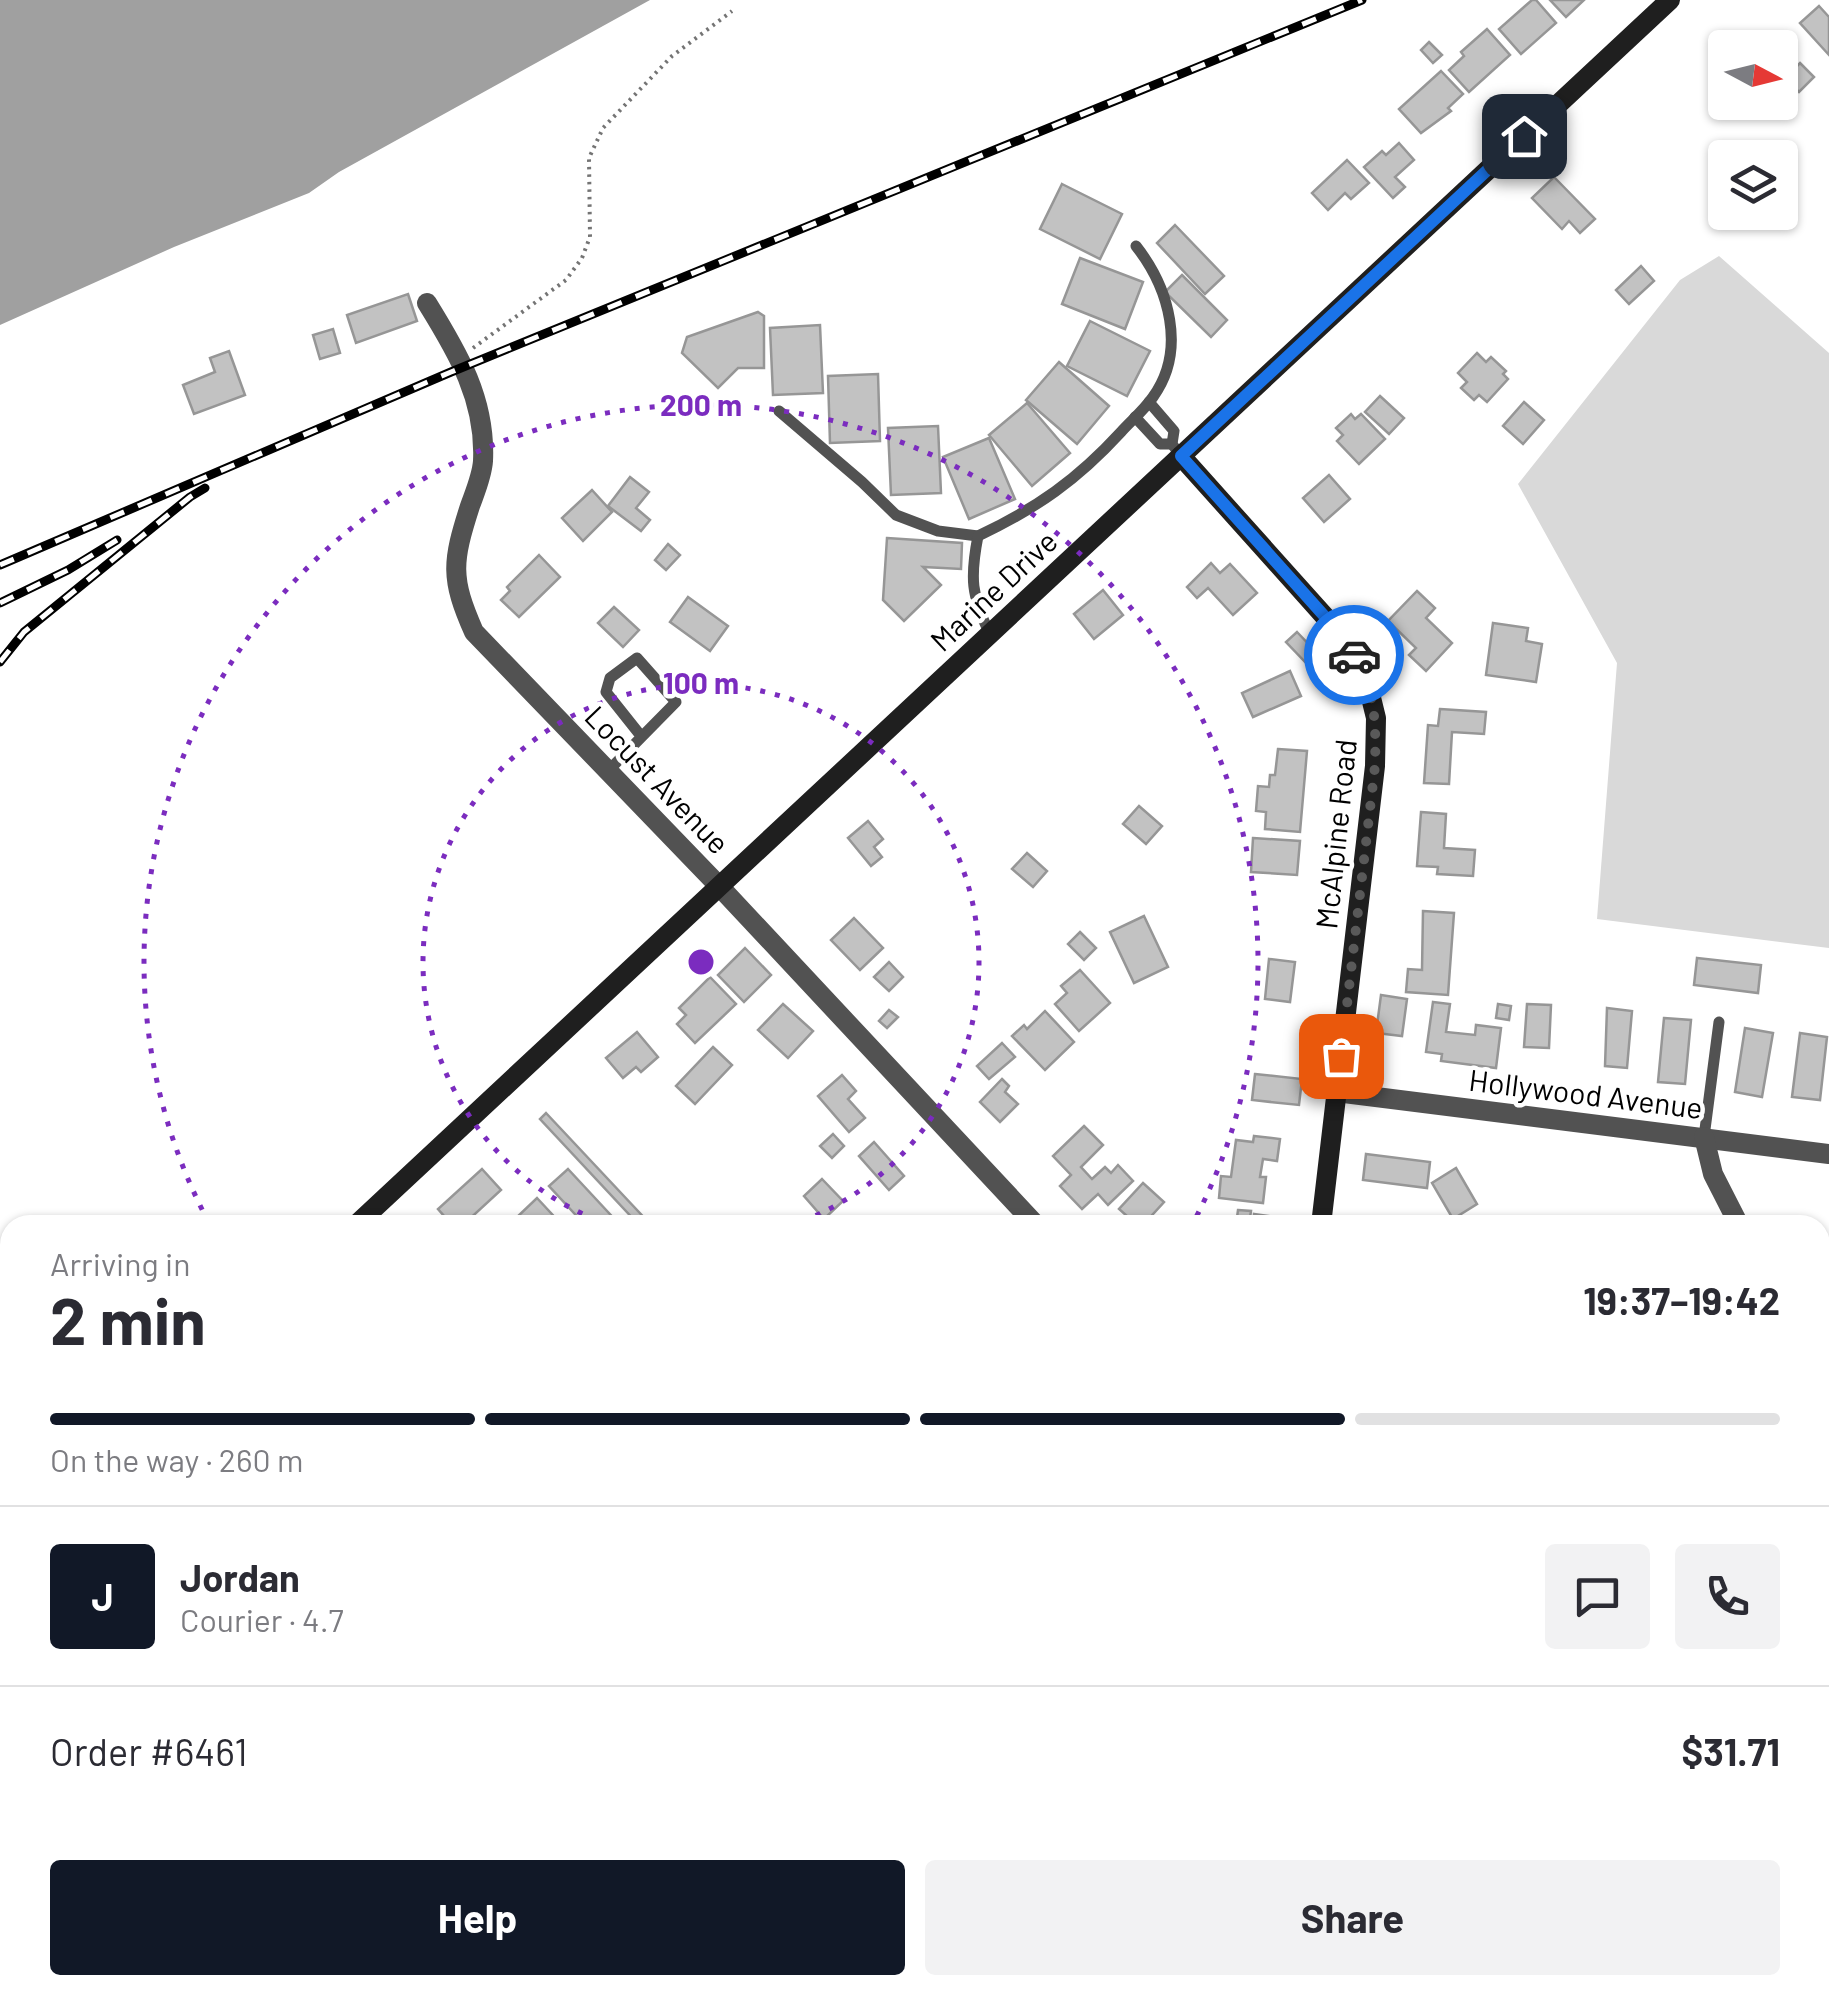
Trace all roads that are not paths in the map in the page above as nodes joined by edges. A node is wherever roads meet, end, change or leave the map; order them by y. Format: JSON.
{"nodes":[{"id":1,"x":1670,"y":0,"type":"edge"},
{"id":2,"x":1136,"y":246,"type":"dead end"},
{"id":3,"x":427,"y":303,"type":"dead end"},
{"id":4,"x":1149,"y":402,"type":"junction"},
{"id":5,"x":779,"y":411,"type":"dead end"},
{"id":6,"x":1135,"y":417,"type":"junction"},
{"id":7,"x":1177,"y":450,"type":"junction"},
{"id":8,"x":978,"y":536,"type":"junction"},
{"id":9,"x":990,"y":634,"type":"junction"},
{"id":10,"x":641,"y":736,"type":"junction"},
{"id":11,"x":608,"y":770,"type":"junction"},
{"id":12,"x":719,"y":886,"type":"junction"},
{"id":13,"x":1719,"y":1022,"type":"dead end"},
{"id":14,"x":1336,"y":1092,"type":"junction"},
{"id":15,"x":1704,"y":1138,"type":"junction"},
{"id":16,"x":1829,"y":1154,"type":"edge"},
{"id":17,"x":367,"y":1215,"type":"edge"},
{"id":18,"x":1027,"y":1215,"type":"edge"},
{"id":19,"x":1321,"y":1215,"type":"edge"},
{"id":20,"x":1734,"y":1215,"type":"edge"}],
"edges":[{"from":1,"to":7,"type":"main road","name":"Marine Drive"},
{"from":2,"to":4,"type":"lane"},
{"from":3,"to":11,"type":"street","name":"Locust Avenue"},
{"from":4,"to":6,"type":"lane"},
{"from":4,"to":7,"type":"lane"},
{"from":5,"to":8,"type":"lane"},
{"from":6,"to":7,"type":"lane"},
{"from":6,"to":8,"type":"lane"},
{"from":7,"to":9,"type":"main road","name":"Marine Drive"},
{"from":7,"to":14,"type":"main road","name":"McAlpine Road"},
{"from":8,"to":9,"type":"lane"},
{"from":9,"to":12,"type":"main road","name":"Marine Drive"},
{"from":10,"to":10,"type":"lane"},
{"from":10,"to":11,"type":"lane"},
{"from":11,"to":12,"type":"street","name":"Locust Avenue"},
{"from":12,"to":17,"type":"main road","name":"Marine Drive"},
{"from":12,"to":18,"type":"street","name":"Locust Avenue"},
{"from":13,"to":15,"type":"lane"},
{"from":14,"to":15,"type":"street","name":"Hollywood Avenue"},
{"from":14,"to":19,"type":"main road","name":"McAlpine Road"},
{"from":15,"to":16,"type":"street","name":"Hollywood Avenue"},
{"from":15,"to":20,"type":"street"}]}
